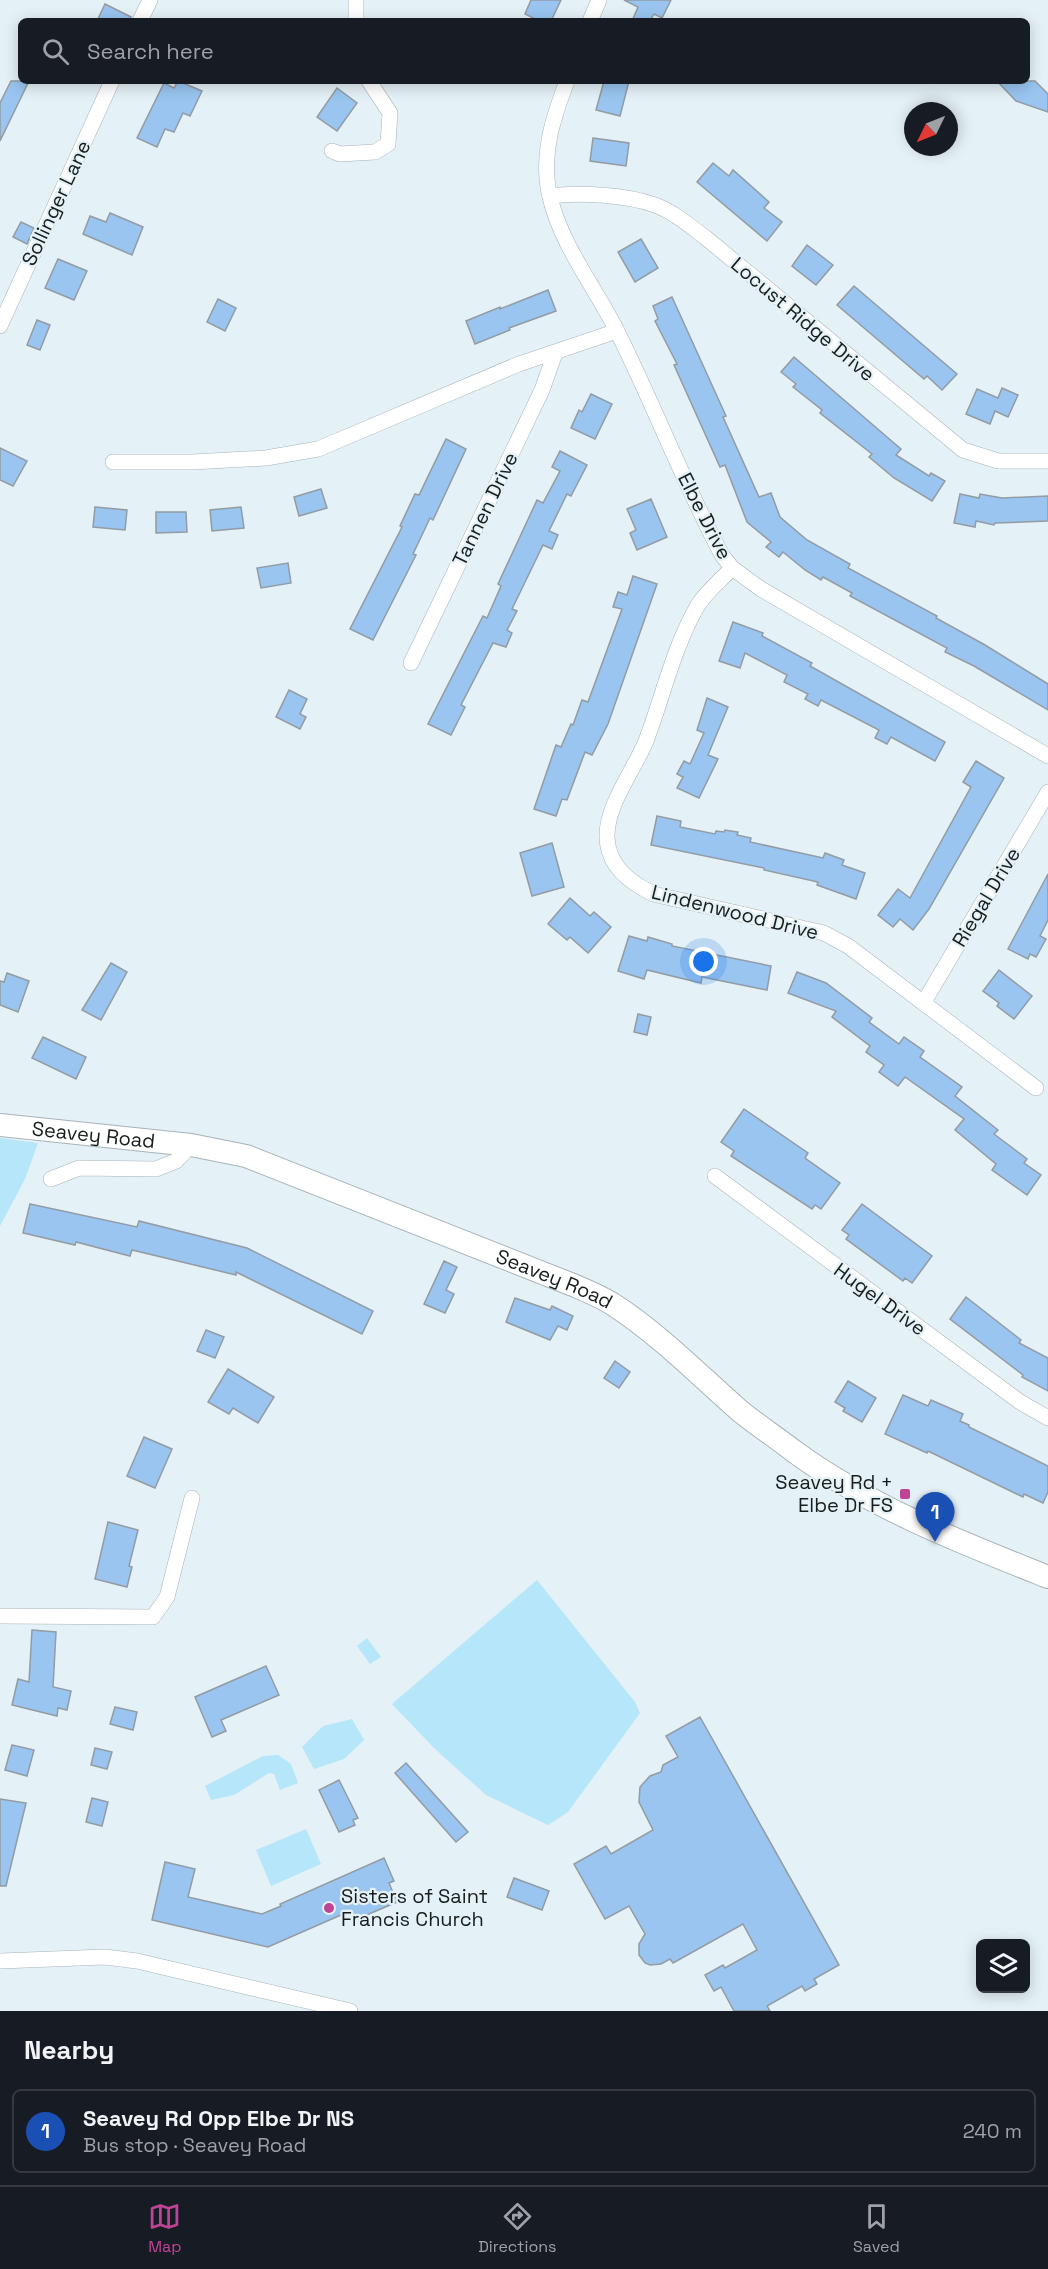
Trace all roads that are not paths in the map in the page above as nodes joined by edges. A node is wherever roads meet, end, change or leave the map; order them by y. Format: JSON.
{"nodes":[{"id":1,"x":150,"y":0,"type":"edge"},
{"id":2,"x":356,"y":0,"type":"edge"},
{"id":3,"x":599,"y":0,"type":"edge"},
{"id":4,"x":141,"y":18,"type":"edge"},
{"id":5,"x":356,"y":18,"type":"edge"},
{"id":6,"x":591,"y":18,"type":"edge"},
{"id":7,"x":111,"y":84,"type":"edge"},
{"id":8,"x":371,"y":84,"type":"edge"},
{"id":9,"x":566,"y":84,"type":"edge"},
{"id":10,"x":332,"y":151,"type":"dead end"},
{"id":11,"x":550,"y":196,"type":"junction"},
{"id":12,"x":0,"y":326,"type":"edge"},
{"id":13,"x":617,"y":331,"type":"junction"},
{"id":14,"x":555,"y":353,"type":"junction"},
{"id":15,"x":1048,"y":461,"type":"edge"},
{"id":16,"x":113,"y":462,"type":"dead end"},
{"id":17,"x":732,"y":568,"type":"junction"},
{"id":18,"x":411,"y":663,"type":"dead end"},
{"id":19,"x":1048,"y":756,"type":"edge"},
{"id":20,"x":1048,"y":792,"type":"edge"},
{"id":21,"x":924,"y":1002,"type":"junction"},
{"id":22,"x":1036,"y":1088,"type":"dead end"},
{"id":23,"x":0,"y":1125,"type":"edge"},
{"id":24,"x":191,"y":1145,"type":"junction"},
{"id":25,"x":715,"y":1176,"type":"dead end"},
{"id":26,"x":51,"y":1179,"type":"dead end"},
{"id":27,"x":1048,"y":1418,"type":"edge"},
{"id":28,"x":192,"y":1498,"type":"dead end"},
{"id":29,"x":1048,"y":1577,"type":"edge"},
{"id":30,"x":0,"y":1616,"type":"edge"},
{"id":31,"x":0,"y":1961,"type":"edge"},
{"id":32,"x":350,"y":2011,"type":"edge"}],
"edges":[{"from":1,"to":4,"type":"street"},
{"from":2,"to":5,"type":"street"},
{"from":3,"to":6,"type":"street"},
{"from":7,"to":12,"type":"street","name":"Sollinger Lane"},
{"from":8,"to":10,"type":"street"},
{"from":9,"to":11,"type":"street","name":"Elbe Drive"},
{"from":11,"to":13,"type":"street","name":"Elbe Drive"},
{"from":11,"to":15,"type":"street","name":"Locust Ridge Drive"},
{"from":13,"to":14,"type":"street"},
{"from":13,"to":17,"type":"street","name":"Elbe Drive"},
{"from":14,"to":16,"type":"street"},
{"from":14,"to":18,"type":"street","name":"Tannen Drive"},
{"from":17,"to":19,"type":"street","name":"Elbe Drive"},
{"from":17,"to":21,"type":"street","name":"Lindenwood Drive"},
{"from":20,"to":21,"type":"street","name":"Riegal Drive"},
{"from":21,"to":22,"type":"street","name":"Lindenwood Drive"},
{"from":23,"to":24,"type":"street","name":"Seavey Road"},
{"from":24,"to":26,"type":"street"},
{"from":24,"to":29,"type":"street","name":"Seavey Road"},
{"from":25,"to":27,"type":"street","name":"Hugel Drive"},
{"from":28,"to":30,"type":"street"},
{"from":31,"to":32,"type":"street"}]}
